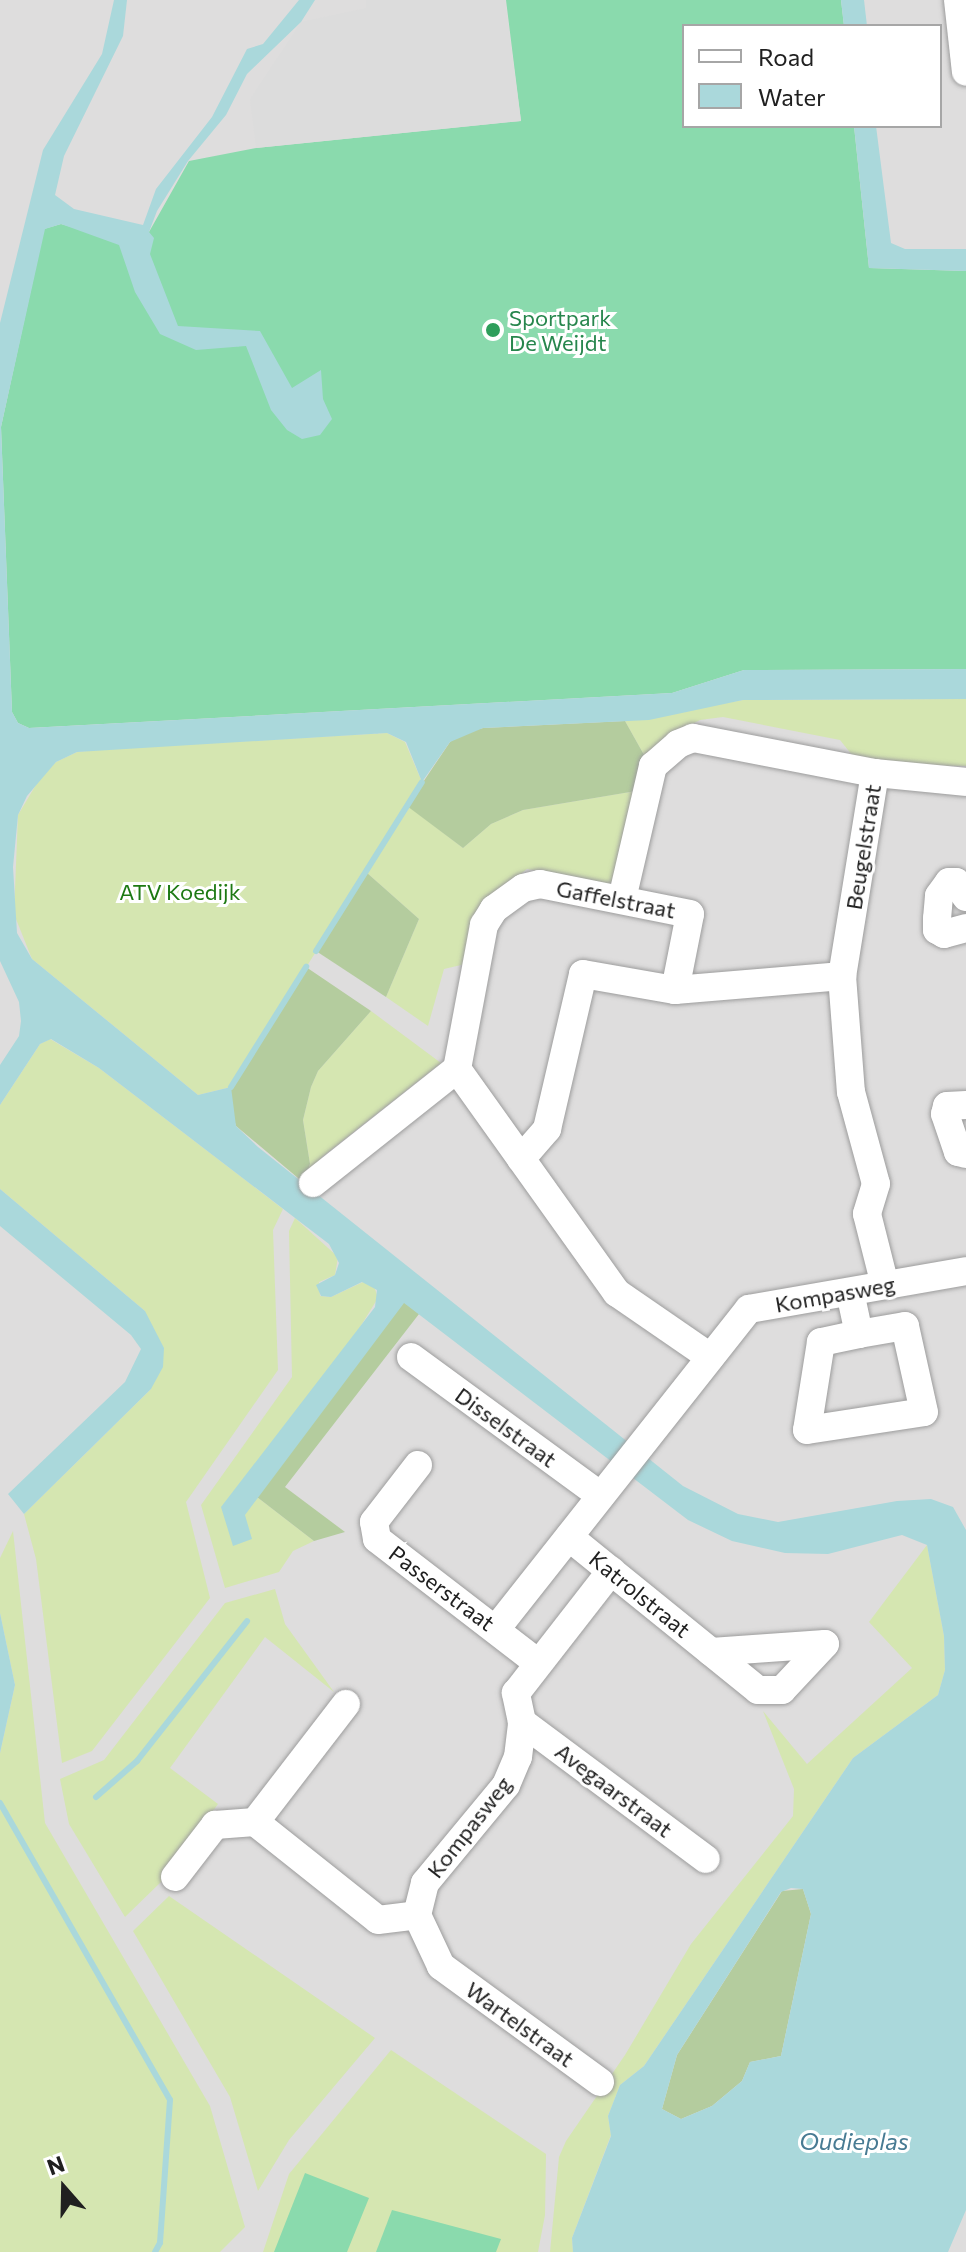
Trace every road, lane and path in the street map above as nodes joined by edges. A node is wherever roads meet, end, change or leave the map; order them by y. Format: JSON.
{"nodes":[{"id":1,"x":958,"y":0,"type":"edge"},
{"id":2,"x":966,"y":72,"type":"edge"},
{"id":3,"x":875,"y":773,"type":"junction"},
{"id":4,"x":966,"y":782,"type":"edge"},
{"id":5,"x":966,"y":897,"type":"edge"},
{"id":6,"x":622,"y":899,"type":"junction"},
{"id":7,"x":966,"y":928,"type":"edge"},
{"id":8,"x":842,"y":976,"type":"junction"},
{"id":9,"x":675,"y":990,"type":"junction"},
{"id":10,"x":457,"y":1069,"type":"junction"},
{"id":11,"x":966,"y":1105,"type":"edge"},
{"id":12,"x":966,"y":1154,"type":"edge"},
{"id":13,"x":521,"y":1159,"type":"junction"},
{"id":14,"x":313,"y":1183,"type":"dead end"},
{"id":15,"x":966,"y":1271,"type":"edge"},
{"id":16,"x":885,"y":1285,"type":"junction"},
{"id":17,"x":850,"y":1292,"type":"junction"},
{"id":18,"x":859,"y":1334,"type":"junction"},
{"id":19,"x":411,"y":1357,"type":"dead end"},
{"id":20,"x":710,"y":1357,"type":"junction"},
{"id":21,"x":418,"y":1465,"type":"dead end"},
{"id":22,"x":609,"y":1486,"type":"junction"},
{"id":23,"x":569,"y":1537,"type":"junction"},
{"id":24,"x":611,"y":1571,"type":"junction"},
{"id":25,"x":496,"y":1629,"type":"junction"},
{"id":26,"x":711,"y":1652,"type":"dead end"},
{"id":27,"x":538,"y":1663,"type":"junction"},
{"id":28,"x":346,"y":1704,"type":"dead end"},
{"id":29,"x":522,"y":1722,"type":"junction"},
{"id":30,"x":255,"y":1822,"type":"junction"},
{"id":31,"x":706,"y":1859,"type":"dead end"},
{"id":32,"x":175,"y":1877,"type":"dead end"},
{"id":33,"x":417,"y":1915,"type":"junction"},
{"id":34,"x":600,"y":2082,"type":"dead end"}],
"edges":[{"from":1,"to":2,"type":"street"},
{"from":3,"to":4,"type":"street"},
{"from":3,"to":6,"type":"street","name":"Beugelstraat"},
{"from":3,"to":8,"type":"street","name":"Beugelstraat"},
{"from":5,"to":7,"type":"street"},
{"from":6,"to":9,"type":"street","name":"Gaffelstraat"},
{"from":6,"to":10,"type":"street","name":"Gaffelstraat"},
{"from":8,"to":9,"type":"street"},
{"from":8,"to":16,"type":"street","name":"Beugelstraat"},
{"from":9,"to":13,"type":"street"},
{"from":10,"to":13,"type":"street"},
{"from":10,"to":14,"type":"street"},
{"from":11,"to":12,"type":"street"},
{"from":13,"to":20,"type":"street"},
{"from":15,"to":16,"type":"street","name":"Kompasweg"},
{"from":16,"to":17,"type":"street","name":"Kompasweg"},
{"from":17,"to":18,"type":"street"},
{"from":17,"to":20,"type":"street","name":"Kompasweg"},
{"from":18,"to":18,"type":"street"},
{"from":19,"to":22,"type":"street","name":"Disselstraat"},
{"from":20,"to":22,"type":"street","name":"Kompasweg"},
{"from":21,"to":25,"type":"street","name":"Passerstraat"},
{"from":22,"to":23,"type":"street"},
{"from":23,"to":24,"type":"street","name":"Katrolstraat"},
{"from":23,"to":25,"type":"street"},
{"from":24,"to":26,"type":"street","name":"Katrolstraat"},
{"from":24,"to":27,"type":"street","name":"Kompasweg"},
{"from":25,"to":27,"type":"street","name":"Passerstraat"},
{"from":27,"to":29,"type":"street","name":"Kompasweg"},
{"from":28,"to":30,"type":"street"},
{"from":29,"to":31,"type":"street","name":"Avegaarstraat"},
{"from":29,"to":33,"type":"street","name":"Kompasweg"},
{"from":30,"to":32,"type":"street"},
{"from":30,"to":33,"type":"street"},
{"from":33,"to":34,"type":"street","name":"Wartelstraat"}]}
